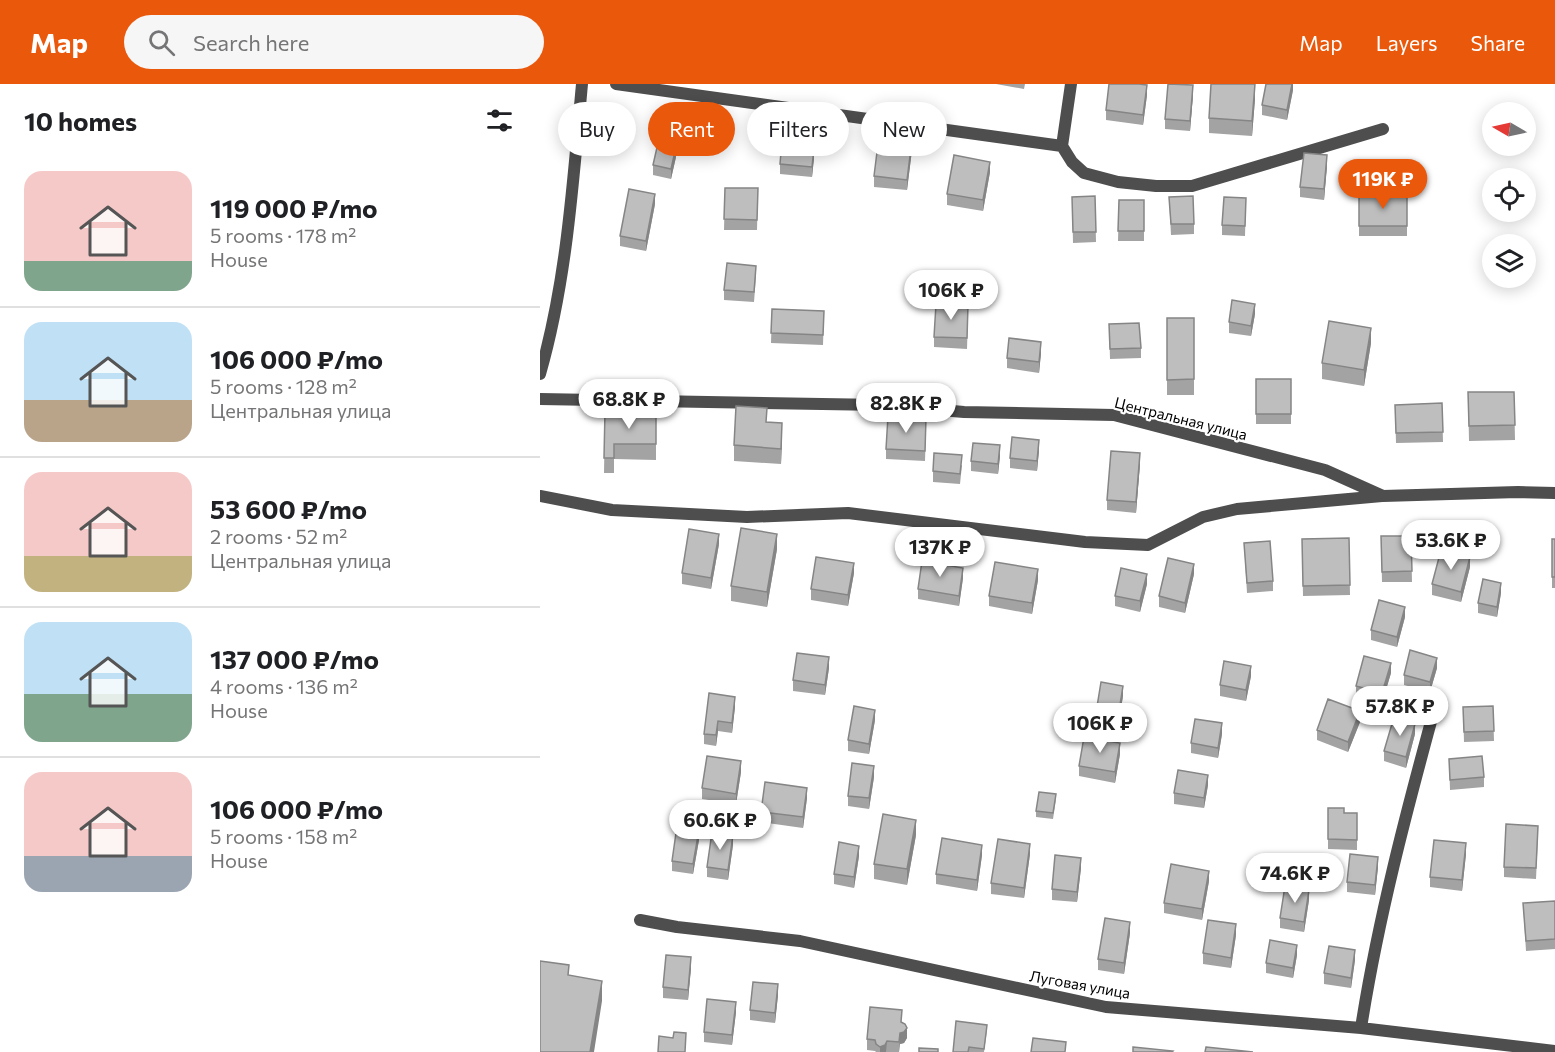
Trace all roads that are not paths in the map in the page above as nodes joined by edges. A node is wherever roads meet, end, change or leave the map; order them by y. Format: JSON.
{"nodes":[{"id":1,"x":582,"y":84,"type":"edge"},
{"id":2,"x":616,"y":84,"type":"edge"},
{"id":3,"x":1071,"y":84,"type":"edge"},
{"id":4,"x":1383,"y":129,"type":"dead end"},
{"id":5,"x":1062,"y":146,"type":"junction"},
{"id":6,"x":540,"y":374,"type":"edge"},
{"id":7,"x":540,"y":399,"type":"edge"},
{"id":8,"x":1555,"y":493,"type":"edge"},
{"id":9,"x":540,"y":496,"type":"edge"},
{"id":10,"x":1383,"y":496,"type":"junction"},
{"id":11,"x":1435,"y":707,"type":"dead end"},
{"id":12,"x":640,"y":920,"type":"dead end"},
{"id":13,"x":1360,"y":1028,"type":"junction"},
{"id":14,"x":1555,"y":1051,"type":"edge"}],
"edges":[{"from":1,"to":6,"type":"street"},
{"from":2,"to":5,"type":"street"},
{"from":3,"to":5,"type":"street"},
{"from":4,"to":5,"type":"street"},
{"from":7,"to":10,"type":"street","name":"Центральная улица"},
{"from":8,"to":10,"type":"street","name":"Центральная улица"},
{"from":9,"to":10,"type":"street"},
{"from":11,"to":13,"type":"street"},
{"from":12,"to":13,"type":"street","name":"Луговая улица"},
{"from":13,"to":14,"type":"street","name":"Луговая улица"}]}
